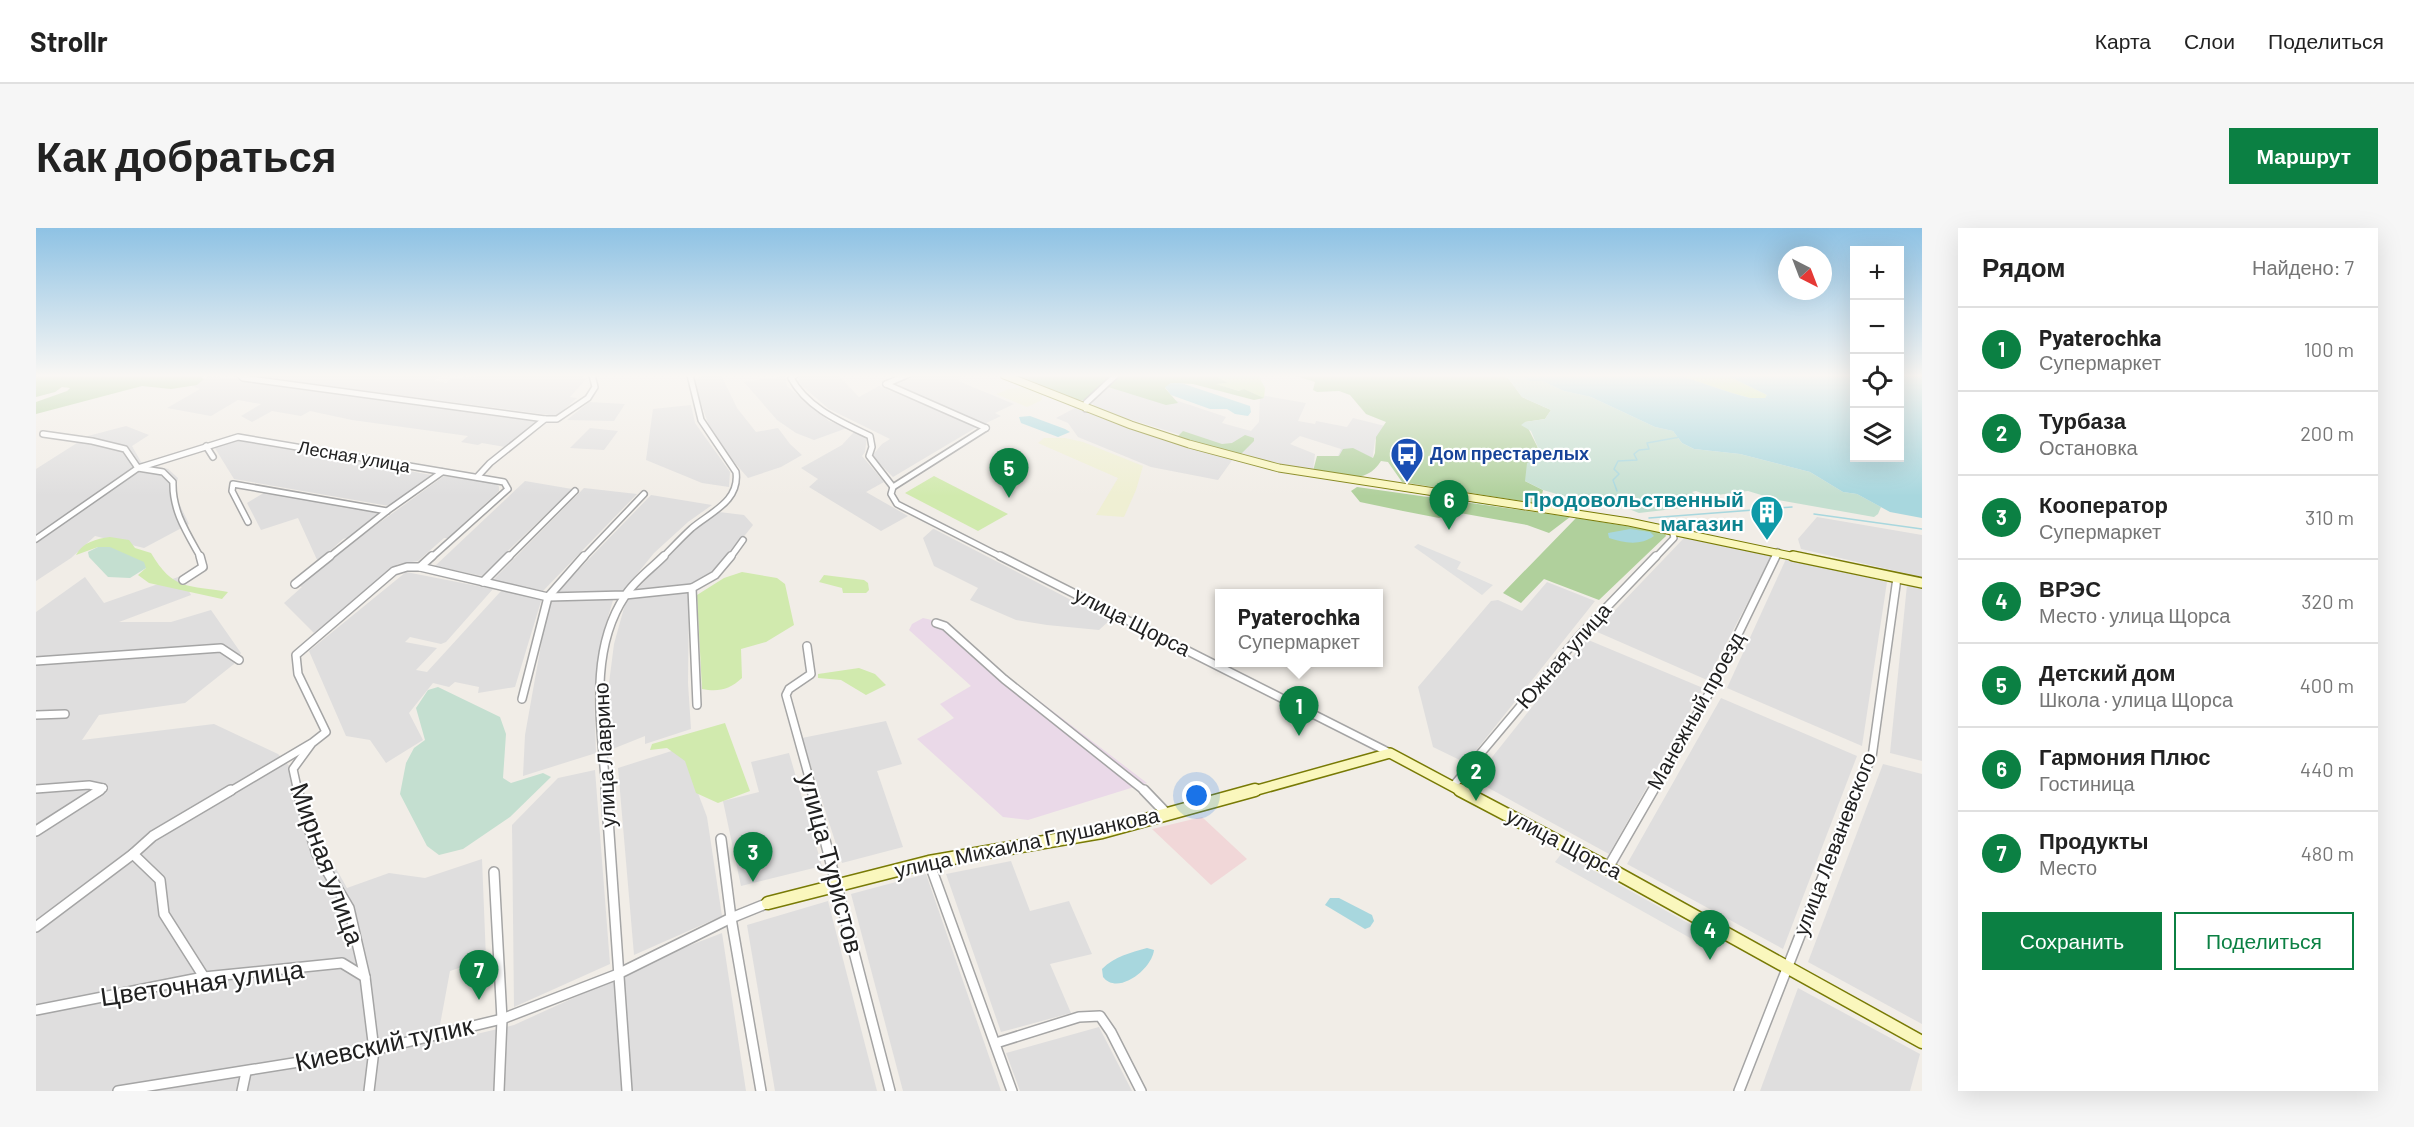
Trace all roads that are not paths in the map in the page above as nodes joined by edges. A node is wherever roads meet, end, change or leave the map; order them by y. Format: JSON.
{"nodes":[{"id":1,"x":518,"y":415,"type":"edge"},
{"id":2,"x":563,"y":415,"type":"edge"},
{"id":3,"x":700,"y":415,"type":"edge"},
{"id":4,"x":830,"y":415,"type":"edge"},
{"id":5,"x":957,"y":415,"type":"edge"},
{"id":6,"x":1104,"y":415,"type":"edge"},
{"id":7,"x":545,"y":419,"type":"junction"},
{"id":8,"x":43,"y":434,"type":"dead end"},
{"id":9,"x":206,"y":446,"type":"junction"},
{"id":10,"x":213,"y":457,"type":"dead end"},
{"id":11,"x":138,"y":468,"type":"junction"},
{"id":12,"x":442,"y":472,"type":"junction"},
{"id":13,"x":478,"y":476,"type":"junction"},
{"id":14,"x":892,"y":486,"type":"junction"},
{"id":15,"x":575,"y":491,"type":"dead end"},
{"id":16,"x":644,"y":494,"type":"dead end"},
{"id":17,"x":387,"y":511,"type":"junction"},
{"id":18,"x":248,"y":522,"type":"dead end"},
{"id":19,"x":1672,"y":530,"type":"junction"},
{"id":20,"x":36,"y":539,"type":"edge"},
{"id":21,"x":743,"y":540,"type":"dead end"},
{"id":22,"x":1778,"y":552,"type":"junction"},
{"id":23,"x":420,"y":567,"type":"junction"},
{"id":24,"x":1897,"y":578,"type":"junction"},
{"id":25,"x":183,"y":580,"type":"dead end"},
{"id":26,"x":483,"y":582,"type":"junction"},
{"id":27,"x":295,"y":584,"type":"dead end"},
{"id":28,"x":1922,"y":584,"type":"edge"},
{"id":29,"x":692,"y":588,"type":"junction"},
{"id":30,"x":625,"y":595,"type":"junction"},
{"id":31,"x":548,"y":597,"type":"junction"},
{"id":32,"x":936,"y":623,"type":"dead end"},
{"id":33,"x":807,"y":646,"type":"dead end"},
{"id":34,"x":239,"y":660,"type":"dead end"},
{"id":35,"x":36,"y":661,"type":"edge"},
{"id":36,"x":1215,"y":665,"type":"edge"},
{"id":37,"x":1220,"y":667,"type":"edge"},
{"id":38,"x":522,"y":699,"type":"dead end"},
{"id":39,"x":697,"y":705,"type":"dead end"},
{"id":40,"x":65,"y":714,"type":"dead end"},
{"id":41,"x":36,"y":715,"type":"edge"},
{"id":42,"x":312,"y":743,"type":"junction"},
{"id":43,"x":1390,"y":753,"type":"junction"},
{"id":44,"x":1454,"y":785,"type":"junction"},
{"id":45,"x":36,"y":789,"type":"edge"},
{"id":46,"x":1167,"y":814,"type":"junction"},
{"id":47,"x":36,"y":831,"type":"edge"},
{"id":48,"x":721,"y":839,"type":"dead end"},
{"id":49,"x":133,"y":854,"type":"junction"},
{"id":50,"x":929,"y":862,"type":"junction"},
{"id":51,"x":1608,"y":868,"type":"junction"},
{"id":52,"x":494,"y":872,"type":"dead end"},
{"id":53,"x":838,"y":884,"type":"junction"},
{"id":54,"x":768,"y":903,"type":"joint"},
{"id":55,"x":731,"y":918,"type":"junction"},
{"id":56,"x":36,"y":927,"type":"edge"},
{"id":57,"x":1789,"y":966,"type":"junction"},
{"id":58,"x":618,"y":974,"type":"junction"},
{"id":59,"x":204,"y":977,"type":"junction"},
{"id":60,"x":365,"y":977,"type":"junction"},
{"id":61,"x":36,"y":1010,"type":"edge"},
{"id":62,"x":502,"y":1019,"type":"junction"},
{"id":63,"x":1922,"y":1042,"type":"edge"},
{"id":64,"x":996,"y":1043,"type":"junction"},
{"id":65,"x":375,"y":1050,"type":"junction"},
{"id":66,"x":246,"y":1072,"type":"junction"},
{"id":67,"x":155,"y":1088,"type":"edge"},
{"id":68,"x":118,"y":1091,"type":"edge"},
{"id":69,"x":242,"y":1091,"type":"edge"},
{"id":70,"x":369,"y":1091,"type":"edge"},
{"id":71,"x":499,"y":1091,"type":"edge"},
{"id":72,"x":627,"y":1091,"type":"edge"},
{"id":73,"x":761,"y":1091,"type":"edge"},
{"id":74,"x":890,"y":1091,"type":"edge"},
{"id":75,"x":1012,"y":1091,"type":"edge"},
{"id":76,"x":1141,"y":1091,"type":"edge"},
{"id":77,"x":1739,"y":1091,"type":"edge"}],
"edges":[{"from":1,"to":7,"type":"street"},
{"from":2,"to":7,"type":"street"},
{"from":3,"to":30,"type":"street","name":"улица Лаврино"},
{"from":4,"to":14,"type":"street","name":"улица Щорса"},
{"from":5,"to":14,"type":"street"},
{"from":6,"to":19,"type":"main road"},
{"from":7,"to":13,"type":"street"},
{"from":8,"to":11,"type":"street"},
{"from":9,"to":10,"type":"street"},
{"from":9,"to":11,"type":"street","name":"Лесная улица"},
{"from":9,"to":12,"type":"street","name":"Лесная улица"},
{"from":11,"to":20,"type":"street","name":"Лесная улица"},
{"from":11,"to":25,"type":"street"},
{"from":12,"to":13,"type":"street","name":"Лесная улица"},
{"from":12,"to":17,"type":"street"},
{"from":13,"to":23,"type":"street","name":"Лесная улица"},
{"from":14,"to":36,"type":"street","name":"улица Щорса"},
{"from":15,"to":26,"type":"street"},
{"from":16,"to":31,"type":"street"},
{"from":17,"to":18,"type":"street"},
{"from":17,"to":27,"type":"street"},
{"from":19,"to":22,"type":"main road"},
{"from":19,"to":44,"type":"street","name":"Южная улица"},
{"from":21,"to":29,"type":"street"},
{"from":22,"to":24,"type":"main road"},
{"from":22,"to":51,"type":"street","name":"Манежный проезд"},
{"from":23,"to":26,"type":"street"},
{"from":23,"to":42,"type":"street","name":"Мирная улица"},
{"from":24,"to":28,"type":"main road"},
{"from":24,"to":57,"type":"street","name":"улица Леваневского"},
{"from":26,"to":31,"type":"street"},
{"from":29,"to":30,"type":"street"},
{"from":29,"to":39,"type":"street"},
{"from":30,"to":31,"type":"street"},
{"from":30,"to":58,"type":"street","name":"улица Лаврино"},
{"from":31,"to":38,"type":"street"},
{"from":32,"to":46,"type":"street"},
{"from":33,"to":53,"type":"street","name":"улица Туристов"},
{"from":34,"to":35,"type":"street"},
{"from":37,"to":43,"type":"street","name":"улица Щорса"},
{"from":40,"to":41,"type":"street"},
{"from":42,"to":49,"type":"street"},
{"from":42,"to":60,"type":"street","name":"Мирная улица"},
{"from":43,"to":44,"type":"main road","name":"улица Щорса"},
{"from":43,"to":46,"type":"main road","name":"улица Михаила Глушанкова"},
{"from":44,"to":51,"type":"main road","name":"улица Щорса"},
{"from":45,"to":47,"type":"street"},
{"from":46,"to":50,"type":"main road","name":"улица Михаила Глушанкова"},
{"from":48,"to":55,"type":"street"},
{"from":49,"to":56,"type":"street"},
{"from":49,"to":59,"type":"street"},
{"from":50,"to":53,"type":"main road","name":"улица Михаила Глушанкова"},
{"from":50,"to":64,"type":"street"},
{"from":51,"to":57,"type":"main road","name":"улица Щорса"},
{"from":52,"to":62,"type":"street"},
{"from":53,"to":54,"type":"main road","name":"улица Михаила Глушанкова"},
{"from":53,"to":74,"type":"street","name":"улица Туристов"},
{"from":54,"to":55,"type":"street","name":"Киевский тупик"},
{"from":55,"to":58,"type":"street","name":"Киевский тупик"},
{"from":55,"to":73,"type":"street"},
{"from":57,"to":63,"type":"main road","name":"улица Щорса"},
{"from":57,"to":77,"type":"street","name":"улица Леваневского"},
{"from":58,"to":62,"type":"street","name":"Киевский тупик"},
{"from":58,"to":72,"type":"street","name":"улица Лаврино"},
{"from":59,"to":60,"type":"street","name":"Цветочная улица"},
{"from":59,"to":61,"type":"street","name":"Цветочная улица"},
{"from":60,"to":65,"type":"street","name":"Мирная улица"},
{"from":62,"to":65,"type":"street","name":"Киевский тупик"},
{"from":62,"to":71,"type":"street"},
{"from":64,"to":75,"type":"street"},
{"from":64,"to":76,"type":"street"},
{"from":65,"to":66,"type":"street","name":"Киевский тупик"},
{"from":65,"to":70,"type":"street","name":"Мирная улица"},
{"from":66,"to":67,"type":"street","name":"Киевский тупик"},
{"from":66,"to":69,"type":"street"},
{"from":67,"to":68,"type":"street","name":"Киевский тупик"}]}
